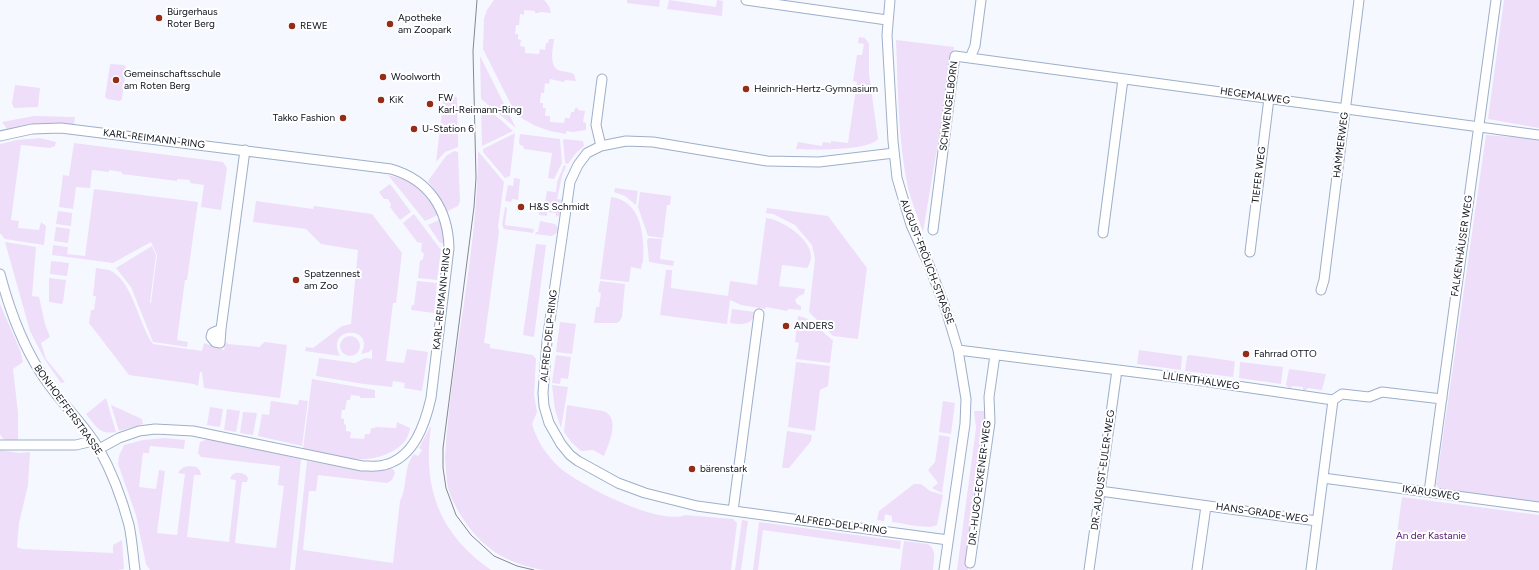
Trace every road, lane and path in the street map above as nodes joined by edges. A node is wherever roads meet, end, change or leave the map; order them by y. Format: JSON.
{"nodes":[{"id":1,"x":746,"y":0,"type":"edge"},
{"id":2,"x":890,"y":0,"type":"edge"},
{"id":3,"x":981,"y":0,"type":"edge"},
{"id":4,"x":1359,"y":0,"type":"edge"},
{"id":5,"x":1496,"y":0,"type":"edge"},
{"id":6,"x":887,"y":20,"type":"junction"},
{"id":7,"x":970,"y":58,"type":"junction"},
{"id":8,"x":602,"y":79,"type":"dead end"},
{"id":9,"x":1123,"y":79,"type":"junction"},
{"id":10,"x":1269,"y":98,"type":"junction"},
{"id":11,"x":1345,"y":109,"type":"junction"},
{"id":12,"x":1478,"y":126,"type":"junction"},
{"id":13,"x":1539,"y":135,"type":"edge"},
{"id":14,"x":0,"y":136,"type":"edge"},
{"id":15,"x":601,"y":146,"type":"junction"},
{"id":16,"x":245,"y":150,"type":"junction"},
{"id":17,"x":894,"y":153,"type":"junction"},
{"id":18,"x":933,"y":230,"type":"dead end"},
{"id":19,"x":1103,"y":233,"type":"dead end"},
{"id":20,"x":1250,"y":252,"type":"dead end"},
{"id":21,"x":0,"y":274,"type":"edge"},
{"id":22,"x":1321,"y":290,"type":"dead end"},
{"id":23,"x":759,"y":314,"type":"dead end"},
{"id":24,"x":222,"y":329,"type":"dead end"},
{"id":25,"x":958,"y":350,"type":"junction"},
{"id":26,"x":995,"y":354,"type":"junction"},
{"id":27,"x":1117,"y":370,"type":"junction"},
{"id":28,"x":1442,"y":399,"type":"junction"},
{"id":29,"x":1333,"y":400,"type":"junction"},
{"id":30,"x":93,"y":441,"type":"junction"},
{"id":31,"x":0,"y":445,"type":"edge"},
{"id":32,"x":99,"y":449,"type":"junction"},
{"id":33,"x":1324,"y":478,"type":"junction"},
{"id":34,"x":1100,"y":490,"type":"junction"},
{"id":35,"x":1429,"y":492,"type":"junction"},
{"id":36,"x":1206,"y":506,"type":"junction"},
{"id":37,"x":1539,"y":507,"type":"edge"},
{"id":38,"x":733,"y":511,"type":"junction"},
{"id":39,"x":1317,"y":521,"type":"junction"},
{"id":40,"x":948,"y":540,"type":"junction"},
{"id":41,"x":970,"y":563,"type":"dead end"},
{"id":42,"x":135,"y":570,"type":"edge"},
{"id":43,"x":944,"y":570,"type":"edge"},
{"id":44,"x":1089,"y":570,"type":"edge"},
{"id":45,"x":1197,"y":570,"type":"edge"},
{"id":46,"x":1311,"y":570,"type":"edge"}],
"edges":[{"from":1,"to":6,"type":"street"},
{"from":2,"to":6,"type":"street","name":"AUGUST-FRÖLICH-STRASSE"},
{"from":3,"to":7,"type":"street","name":"SCHWENGELBORN"},
{"from":4,"to":11,"type":"street","name":"HAMMERWEG"},
{"from":5,"to":12,"type":"street","name":"FALKENHÄUSER WEG"},
{"from":6,"to":17,"type":"street","name":"AUGUST-FRÖLICH-STRASSE"},
{"from":7,"to":9,"type":"street","name":"HEGEMALWEG"},
{"from":7,"to":18,"type":"street","name":"SCHWENGELBORN"},
{"from":8,"to":15,"type":"street"},
{"from":9,"to":10,"type":"street","name":"HEGEMALWEG"},
{"from":9,"to":19,"type":"street"},
{"from":10,"to":11,"type":"street","name":"HEGEMALWEG"},
{"from":10,"to":20,"type":"street","name":"TIEFER WEG"},
{"from":11,"to":12,"type":"street","name":"HEGEMALWEG"},
{"from":11,"to":22,"type":"street","name":"HAMMERWEG"},
{"from":12,"to":13,"type":"street","name":"HEGEMALWEG"},
{"from":12,"to":28,"type":"street","name":"FALKENHÄUSER WEG"},
{"from":14,"to":16,"type":"street","name":"KARL-REIMANN-RING"},
{"from":15,"to":17,"type":"street","name":"ALFRED-DELP-RING"},
{"from":15,"to":38,"type":"street","name":"ALFRED-DELP-RING"},
{"from":16,"to":24,"type":"street"},
{"from":16,"to":32,"type":"street","name":"KARL-REIMANN-RING"},
{"from":17,"to":25,"type":"street","name":"AUGUST-FRÖLICH-STRASSE"},
{"from":21,"to":30,"type":"street","name":"BONHOEFFERSTRASSE"},
{"from":23,"to":38,"type":"street"},
{"from":25,"to":26,"type":"street","name":"LILIENTHALWEG"},
{"from":25,"to":40,"type":"street","name":"AUGUST-FRÖLICH-STRASSE"},
{"from":26,"to":27,"type":"street","name":"LILIENTHALWEG"},
{"from":26,"to":41,"type":"street","name":"DR.-HUGO-ECKENER-WEG"},
{"from":27,"to":29,"type":"street","name":"LILIENTHALWEG"},
{"from":27,"to":34,"type":"street","name":"DR.-AUGUST-EULER-WEG"},
{"from":28,"to":29,"type":"street","name":"LILIENTHALWEG"},
{"from":28,"to":35,"type":"street","name":"FALKENHÄUSER WEG"},
{"from":29,"to":33,"type":"street"},
{"from":30,"to":31,"type":"street"},
{"from":30,"to":32,"type":"street","name":"BONHOEFFERSTRASSE"},
{"from":32,"to":42,"type":"street","name":"BONHOEFFERSTRASSE"},
{"from":33,"to":35,"type":"street","name":"IKARUSWEG"},
{"from":33,"to":39,"type":"street"},
{"from":34,"to":36,"type":"street","name":"HANS-GRADE-WEG"},
{"from":34,"to":44,"type":"street","name":"DR.-AUGUST-EULER-WEG"},
{"from":35,"to":37,"type":"street","name":"IKARUSWEG"},
{"from":36,"to":39,"type":"street","name":"HANS-GRADE-WEG"},
{"from":36,"to":45,"type":"street","name":"HANS-GRADE-WEG"},
{"from":38,"to":40,"type":"street","name":"ALFRED-DELP-RING"},
{"from":39,"to":46,"type":"street"},
{"from":40,"to":43,"type":"street","name":"AUGUST-FRÖLICH-STRASSE"}]}
